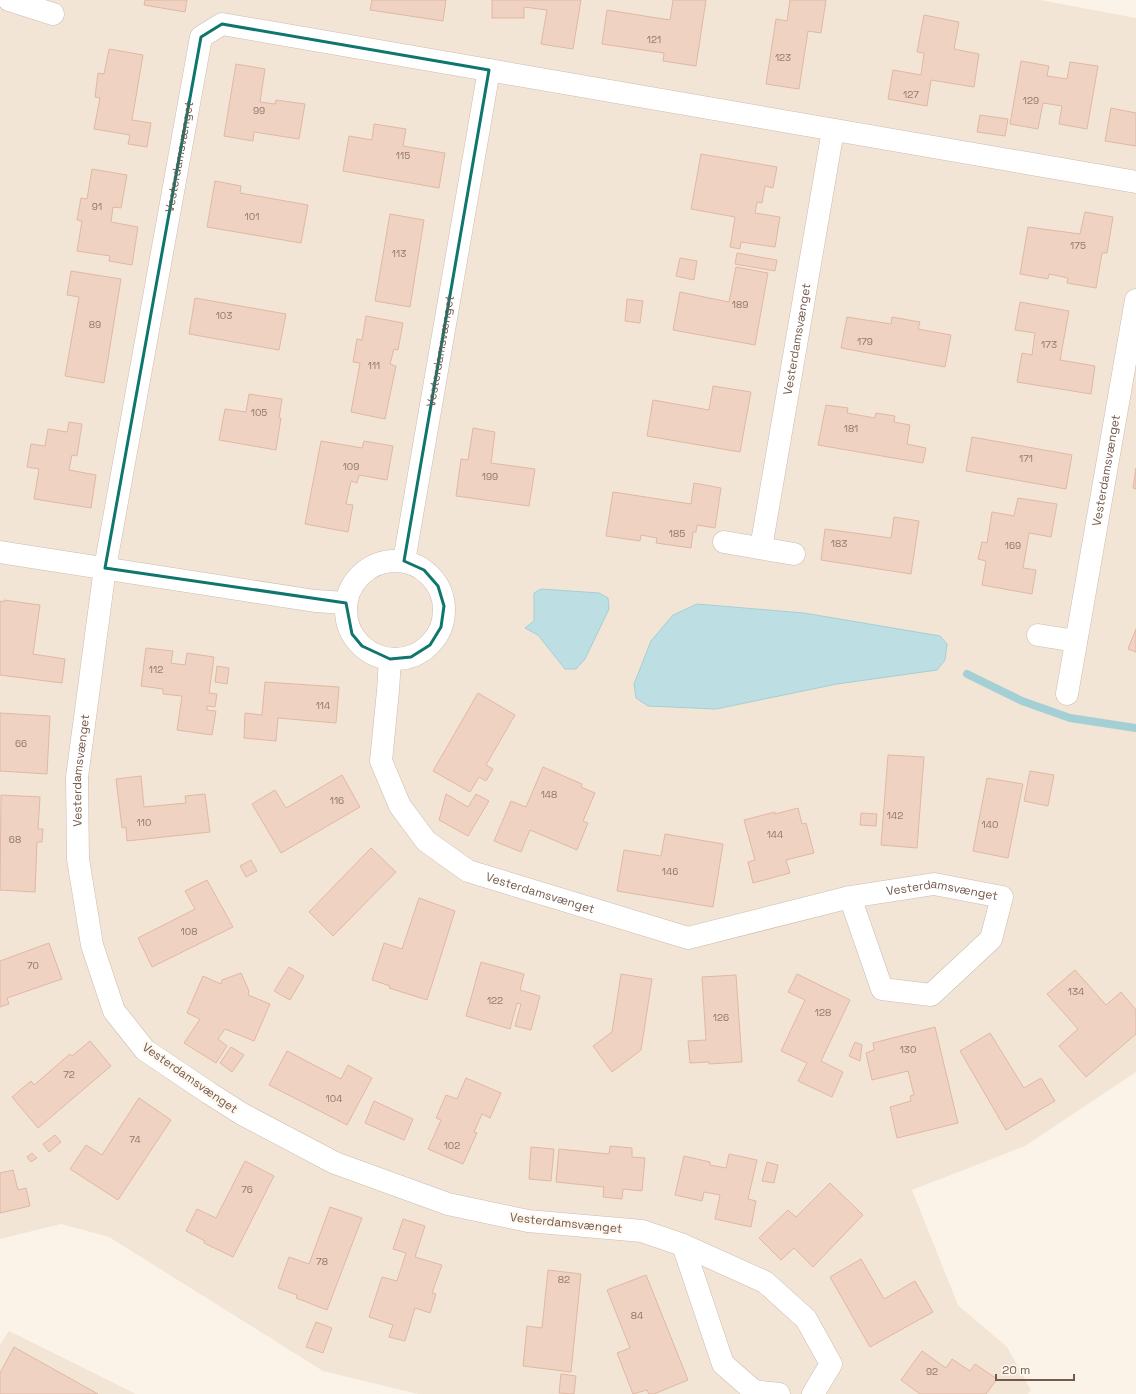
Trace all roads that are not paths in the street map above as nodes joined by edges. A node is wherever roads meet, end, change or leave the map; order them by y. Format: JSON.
{"nodes":[{"id":1,"x":8,"y":0,"type":"edge"},
{"id":2,"x":53,"y":14,"type":"dead end"},
{"id":3,"x":489,"y":70,"type":"junction"},
{"id":4,"x":833,"y":130,"type":"junction"},
{"id":5,"x":1136,"y":182,"type":"edge"},
{"id":6,"x":1136,"y":300,"type":"edge"},
{"id":7,"x":724,"y":542,"type":"dead end"},
{"id":8,"x":761,"y":548,"type":"junction"},
{"id":9,"x":0,"y":552,"type":"edge"},
{"id":10,"x":794,"y":554,"type":"dead end"},
{"id":11,"x":404,"y":561,"type":"junction"},
{"id":12,"x":105,"y":568,"type":"junction"},
{"id":13,"x":346,"y":603,"type":"junction"},
{"id":14,"x":1038,"y":635,"type":"dead end"},
{"id":15,"x":1076,"y":641,"type":"junction"},
{"id":16,"x":390,"y":659,"type":"junction"},
{"id":17,"x":1067,"y":694,"type":"dead end"},
{"id":18,"x":850,"y":897,"type":"junction"},
{"id":19,"x":683,"y":1245,"type":"junction"},
{"id":20,"x":779,"y":1394,"type":"edge"},
{"id":21,"x":813,"y":1394,"type":"edge"}],
"edges":[{"from":1,"to":2,"type":"street"},
{"from":3,"to":4,"type":"street","name":"Vesterdamsvænget"},
{"from":3,"to":11,"type":"street","name":"Vesterdamsvænget"},
{"from":3,"to":12,"type":"street","name":"Vesterdamsvænget"},
{"from":4,"to":5,"type":"street","name":"Vesterdamsvænget"},
{"from":4,"to":8,"type":"street","name":"Vesterdamsvænget"},
{"from":6,"to":15,"type":"street","name":"Vesterdamsvænget"},
{"from":7,"to":8,"type":"street"},
{"from":8,"to":10,"type":"street"},
{"from":9,"to":12,"type":"street"},
{"from":11,"to":13,"type":"street"},
{"from":11,"to":16,"type":"street"},
{"from":12,"to":13,"type":"street"},
{"from":12,"to":19,"type":"street","name":"Vesterdamsvænget"},
{"from":13,"to":16,"type":"street"},
{"from":14,"to":15,"type":"street"},
{"from":15,"to":17,"type":"street","name":"Vesterdamsvænget"},
{"from":16,"to":18,"type":"street","name":"Vesterdamsvænget"},
{"from":18,"to":18,"type":"street","name":"Vesterdamsvænget"},
{"from":19,"to":20,"type":"street"},
{"from":19,"to":21,"type":"street","name":"Vesterdamsvænget"}]}
